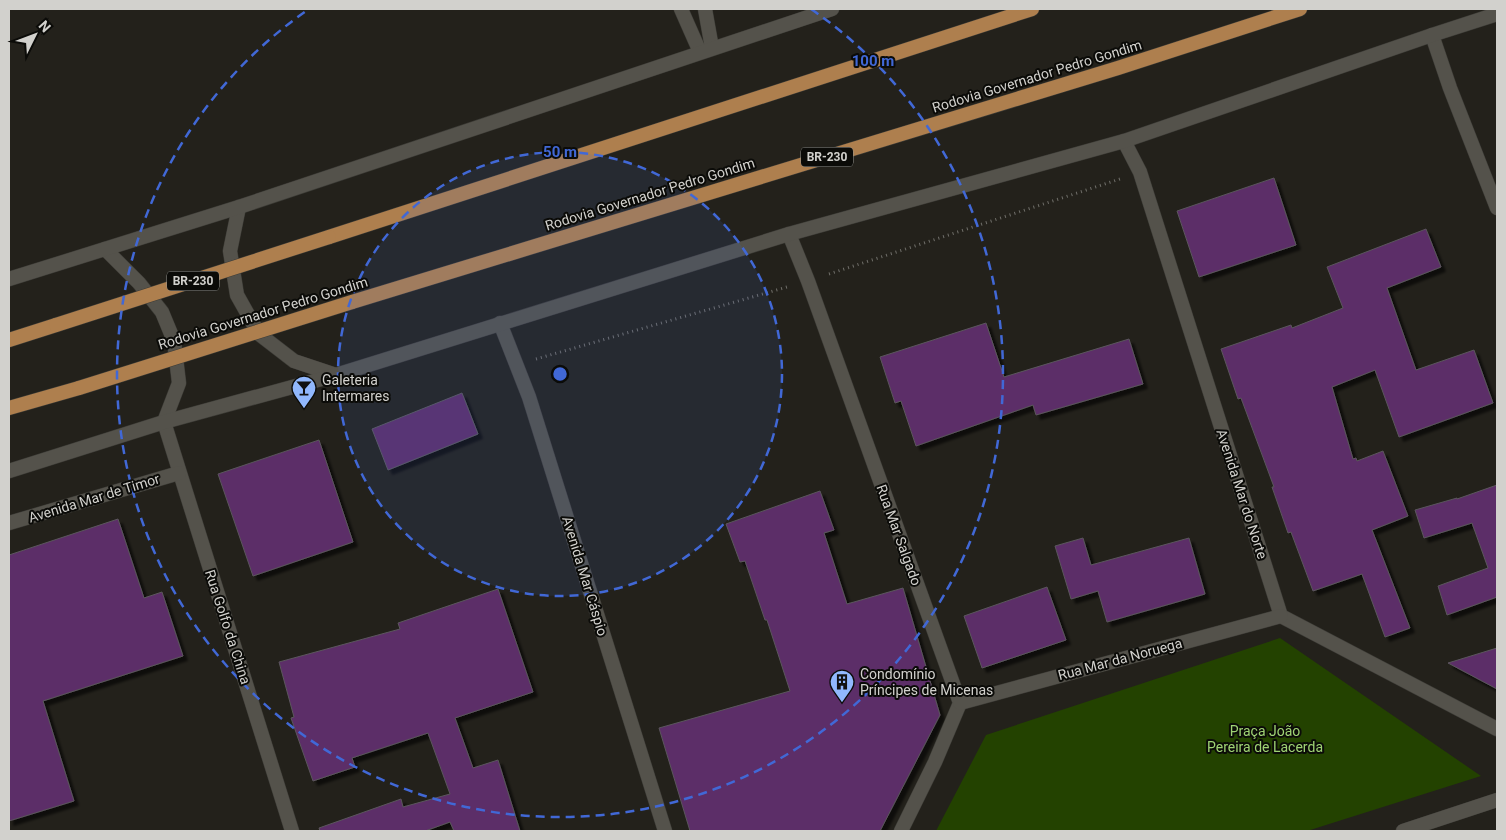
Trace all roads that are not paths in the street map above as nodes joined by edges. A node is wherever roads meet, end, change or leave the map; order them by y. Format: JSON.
{"nodes":[{"id":1,"x":681,"y":9,"type":"edge"},
{"id":2,"x":705,"y":9,"type":"edge"},
{"id":3,"x":832,"y":9,"type":"edge"},
{"id":4,"x":1032,"y":9,"type":"edge"},
{"id":5,"x":1300,"y":9,"type":"edge"},
{"id":6,"x":1497,"y":14,"type":"edge"},
{"id":7,"x":1432,"y":34,"type":"junction"},
{"id":8,"x":706,"y":50,"type":"junction"},
{"id":9,"x":1124,"y":141,"type":"junction"},
{"id":10,"x":239,"y":207,"type":"junction"},
{"id":11,"x":1497,"y":208,"type":"edge"},
{"id":12,"x":789,"y":234,"type":"junction"},
{"id":13,"x":105,"y":249,"type":"junction"},
{"id":14,"x":9,"y":279,"type":"edge"},
{"id":15,"x":500,"y":324,"type":"junction"},
{"id":16,"x":9,"y":340,"type":"edge"},
{"id":17,"x":336,"y":375,"type":"junction"},
{"id":18,"x":9,"y":408,"type":"edge"},
{"id":19,"x":164,"y":422,"type":"junction"},
{"id":20,"x":9,"y":471,"type":"edge"},
{"id":21,"x":179,"y":473,"type":"junction"},
{"id":22,"x":9,"y":523,"type":"edge"},
{"id":23,"x":1281,"y":616,"type":"junction"},
{"id":24,"x":960,"y":703,"type":"junction"},
{"id":25,"x":1497,"y":729,"type":"edge"},
{"id":26,"x":1497,"y":800,"type":"edge"},
{"id":27,"x":292,"y":831,"type":"edge"},
{"id":28,"x":665,"y":831,"type":"edge"},
{"id":29,"x":901,"y":831,"type":"edge"},
{"id":30,"x":1403,"y":831,"type":"edge"}],
"edges":[{"from":1,"to":8,"type":"street"},
{"from":2,"to":8,"type":"street"},
{"from":3,"to":8,"type":"street"},
{"from":4,"to":16,"type":"highway","number":"BR-230","bridge":true},
{"from":5,"to":18,"type":"highway","name":"Rodovia Governador Pedro Gondim","number":"BR-230","bridge":true},
{"from":6,"to":7,"type":"street"},
{"from":7,"to":9,"type":"street"},
{"from":7,"to":11,"type":"street"},
{"from":8,"to":10,"type":"street"},
{"from":9,"to":12,"type":"street"},
{"from":9,"to":23,"type":"street","name":"Avenida Mar do Norte"},
{"from":10,"to":13,"type":"street"},
{"from":10,"to":17,"type":"street"},
{"from":12,"to":15,"type":"street"},
{"from":12,"to":24,"type":"street","name":"Rua Mar Salgado"},
{"from":13,"to":14,"type":"street"},
{"from":13,"to":19,"type":"street"},
{"from":15,"to":17,"type":"street"},
{"from":15,"to":28,"type":"street","name":"Avenida Mar Cáspio"},
{"from":17,"to":19,"type":"street"},
{"from":19,"to":20,"type":"street"},
{"from":19,"to":21,"type":"street","name":"Rua Golfo da China"},
{"from":21,"to":22,"type":"street","name":"Avenida Mar de Timor"},
{"from":21,"to":27,"type":"street","name":"Rua Golfo da China"},
{"from":23,"to":24,"type":"street","name":"Rua Mar da Noruega"},
{"from":23,"to":25,"type":"street"},
{"from":24,"to":29,"type":"street"},
{"from":26,"to":30,"type":"street"}]}
